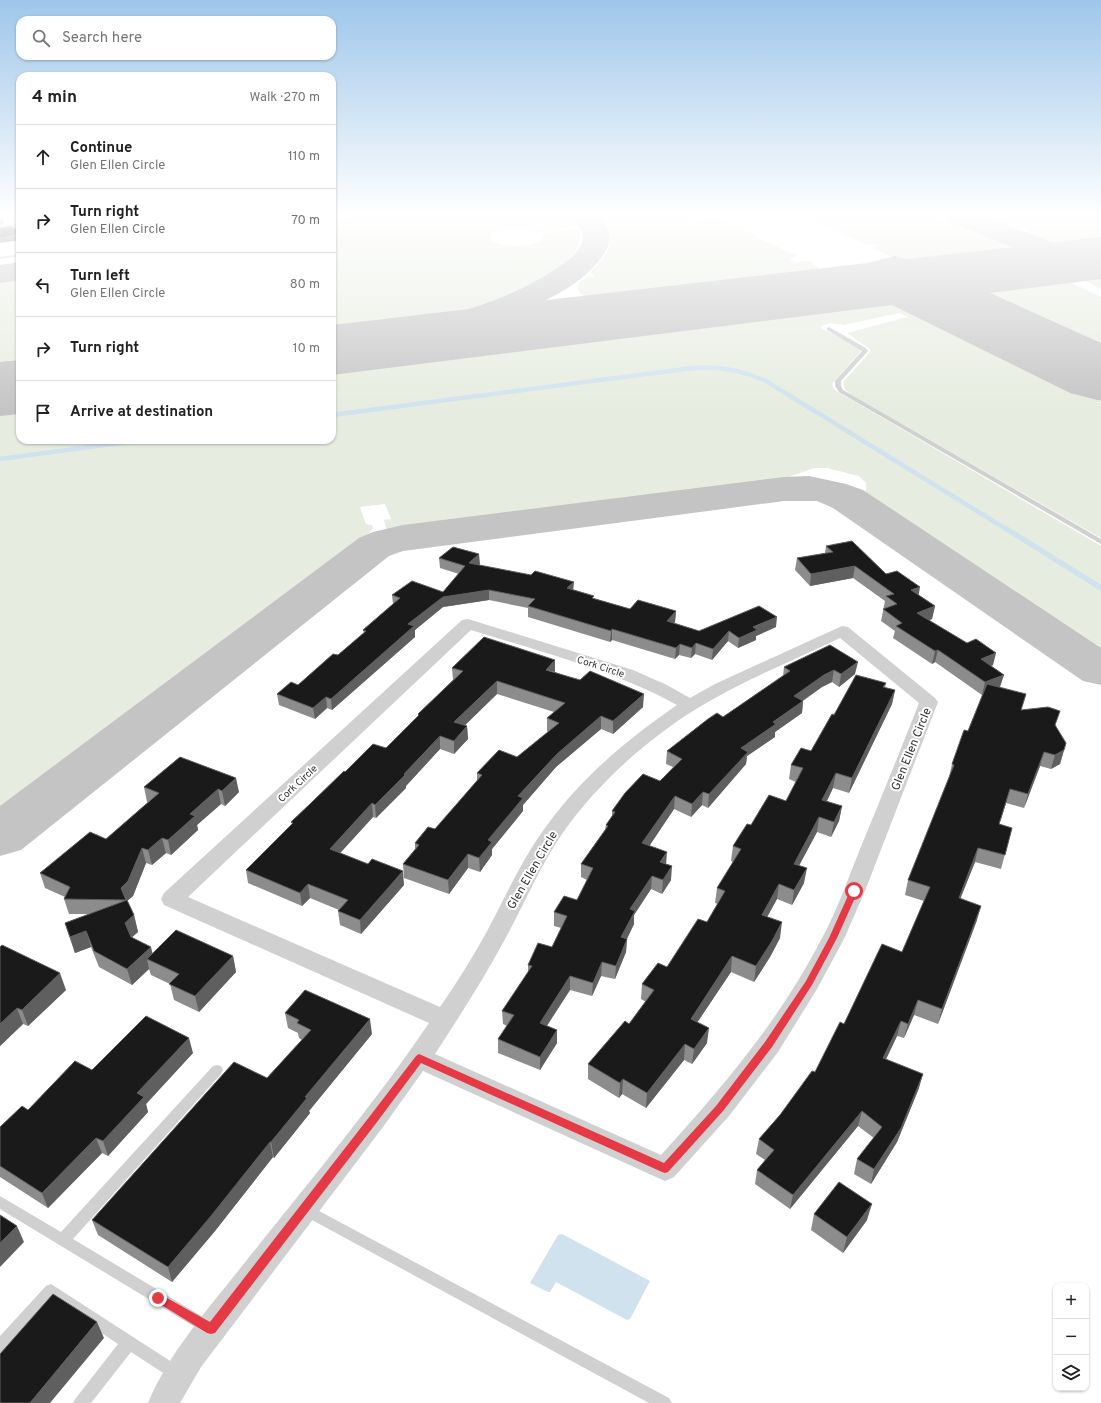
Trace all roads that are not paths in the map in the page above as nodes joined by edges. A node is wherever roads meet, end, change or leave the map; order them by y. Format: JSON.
{"nodes":[{"id":1,"x":829,"y":329,"type":"dead end"},
{"id":2,"x":1101,"y":542,"type":"edge"},
{"id":3,"x":690,"y":705,"type":"junction"},
{"id":4,"x":445,"y":1020,"type":"junction"},
{"id":5,"x":419,"y":1058,"type":"junction"},
{"id":6,"x":217,"y":1070,"type":"dead end"},
{"id":7,"x":0,"y":1202,"type":"edge"},
{"id":8,"x":304,"y":1209,"type":"junction"},
{"id":9,"x":63,"y":1240,"type":"junction"},
{"id":10,"x":211,"y":1329,"type":"junction"},
{"id":11,"x":129,"y":1342,"type":"junction"},
{"id":12,"x":0,"y":1347,"type":"edge"},
{"id":13,"x":179,"y":1375,"type":"junction"},
{"id":14,"x":81,"y":1403,"type":"edge"},
{"id":15,"x":163,"y":1403,"type":"edge"},
{"id":16,"x":664,"y":1403,"type":"edge"}],
"edges":[{"from":1,"to":2,"type":"lane"},
{"from":3,"to":4,"type":"street","name":"Glen Ellen Circle"},
{"from":3,"to":4,"type":"street","name":"Cork Circle"},
{"from":3,"to":5,"type":"street","name":"Glen Ellen Circle"},
{"from":4,"to":5,"type":"street","name":"Glen Ellen Circle"},
{"from":5,"to":8,"type":"street","name":"Glen Ellen Circle"},
{"from":6,"to":9,"type":"lane"},
{"from":7,"to":9,"type":"lane"},
{"from":8,"to":10,"type":"street","name":"Glen Ellen Circle"},
{"from":8,"to":16,"type":"lane"},
{"from":9,"to":10,"type":"lane"},
{"from":10,"to":13,"type":"street","name":"Glen Ellen Circle"},
{"from":11,"to":12,"type":"lane"},
{"from":11,"to":13,"type":"lane"},
{"from":11,"to":14,"type":"lane"},
{"from":13,"to":15,"type":"street","name":"Glen Ellen Circle"}]}
